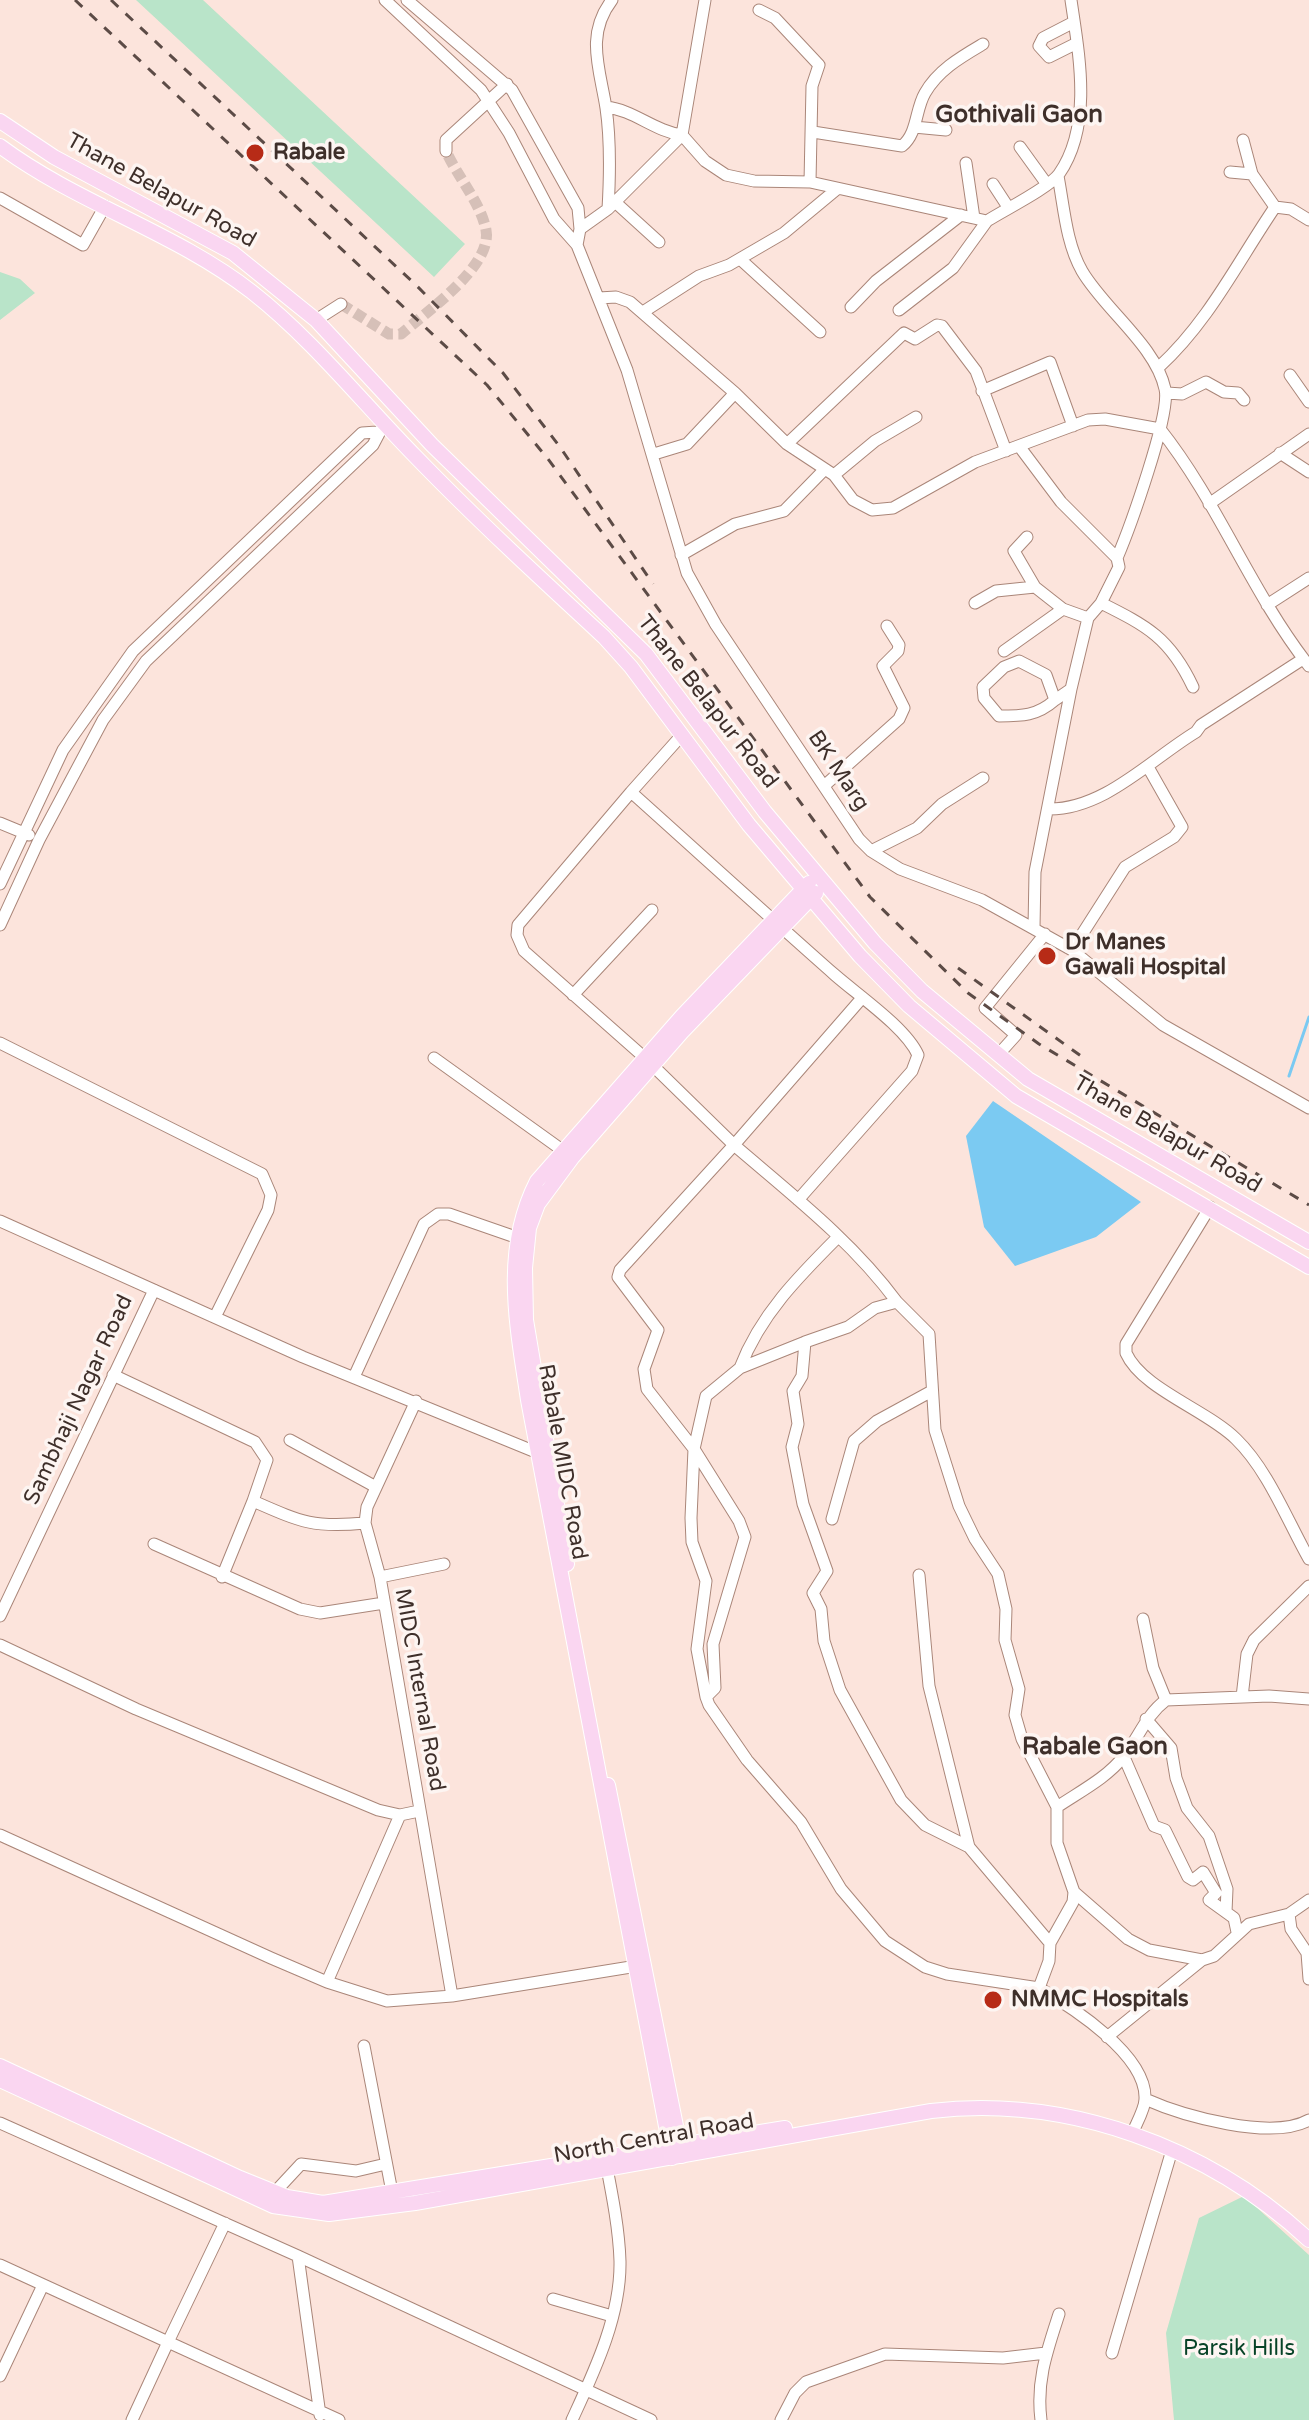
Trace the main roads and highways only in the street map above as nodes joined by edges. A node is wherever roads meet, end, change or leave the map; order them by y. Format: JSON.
{"nodes":[{"id":1,"x":0,"y":121,"type":"edge"},
{"id":2,"x":0,"y":146,"type":"edge"},
{"id":3,"x":822,"y":880,"type":"junction"},
{"id":4,"x":806,"y":894,"type":"junction"},
{"id":5,"x":1309,"y":1242,"type":"edge"},
{"id":6,"x":1309,"y":1267,"type":"edge"},
{"id":7,"x":0,"y":2066,"type":"edge"},
{"id":8,"x":0,"y":2080,"type":"edge"},
{"id":9,"x":1134,"y":2130,"type":"junction"},
{"id":10,"x":676,"y":2151,"type":"junction"},
{"id":11,"x":606,"y":2164,"type":"junction"},
{"id":12,"x":1309,"y":2227,"type":"edge"},
{"id":13,"x":1309,"y":2240,"type":"edge"}],
"edges":[{"from":1,"to":3,"type":"main road","name":"Thane Belapur Road"},
{"from":2,"to":4,"type":"main road","name":"Thane Belapur Road"},
{"from":3,"to":4,"type":"main road","name":"Rabale MIDC Road"},
{"from":3,"to":5,"type":"main road","name":"Thane Belapur Road"},
{"from":4,"to":6,"type":"main road","name":"Thane Belapur Road"},
{"from":4,"to":10,"type":"main road","name":"Rabale MIDC Road"},
{"from":7,"to":11,"type":"main road","name":"North Central Road"},
{"from":8,"to":11,"type":"main road","name":"North Central Road"},
{"from":9,"to":10,"type":"main road","name":"North Central Road"},
{"from":9,"to":12,"type":"main road","name":"North Central Road"},
{"from":9,"to":13,"type":"main road","name":"North Central Road"},
{"from":10,"to":11,"type":"main road","name":"North Central Road"}]}
